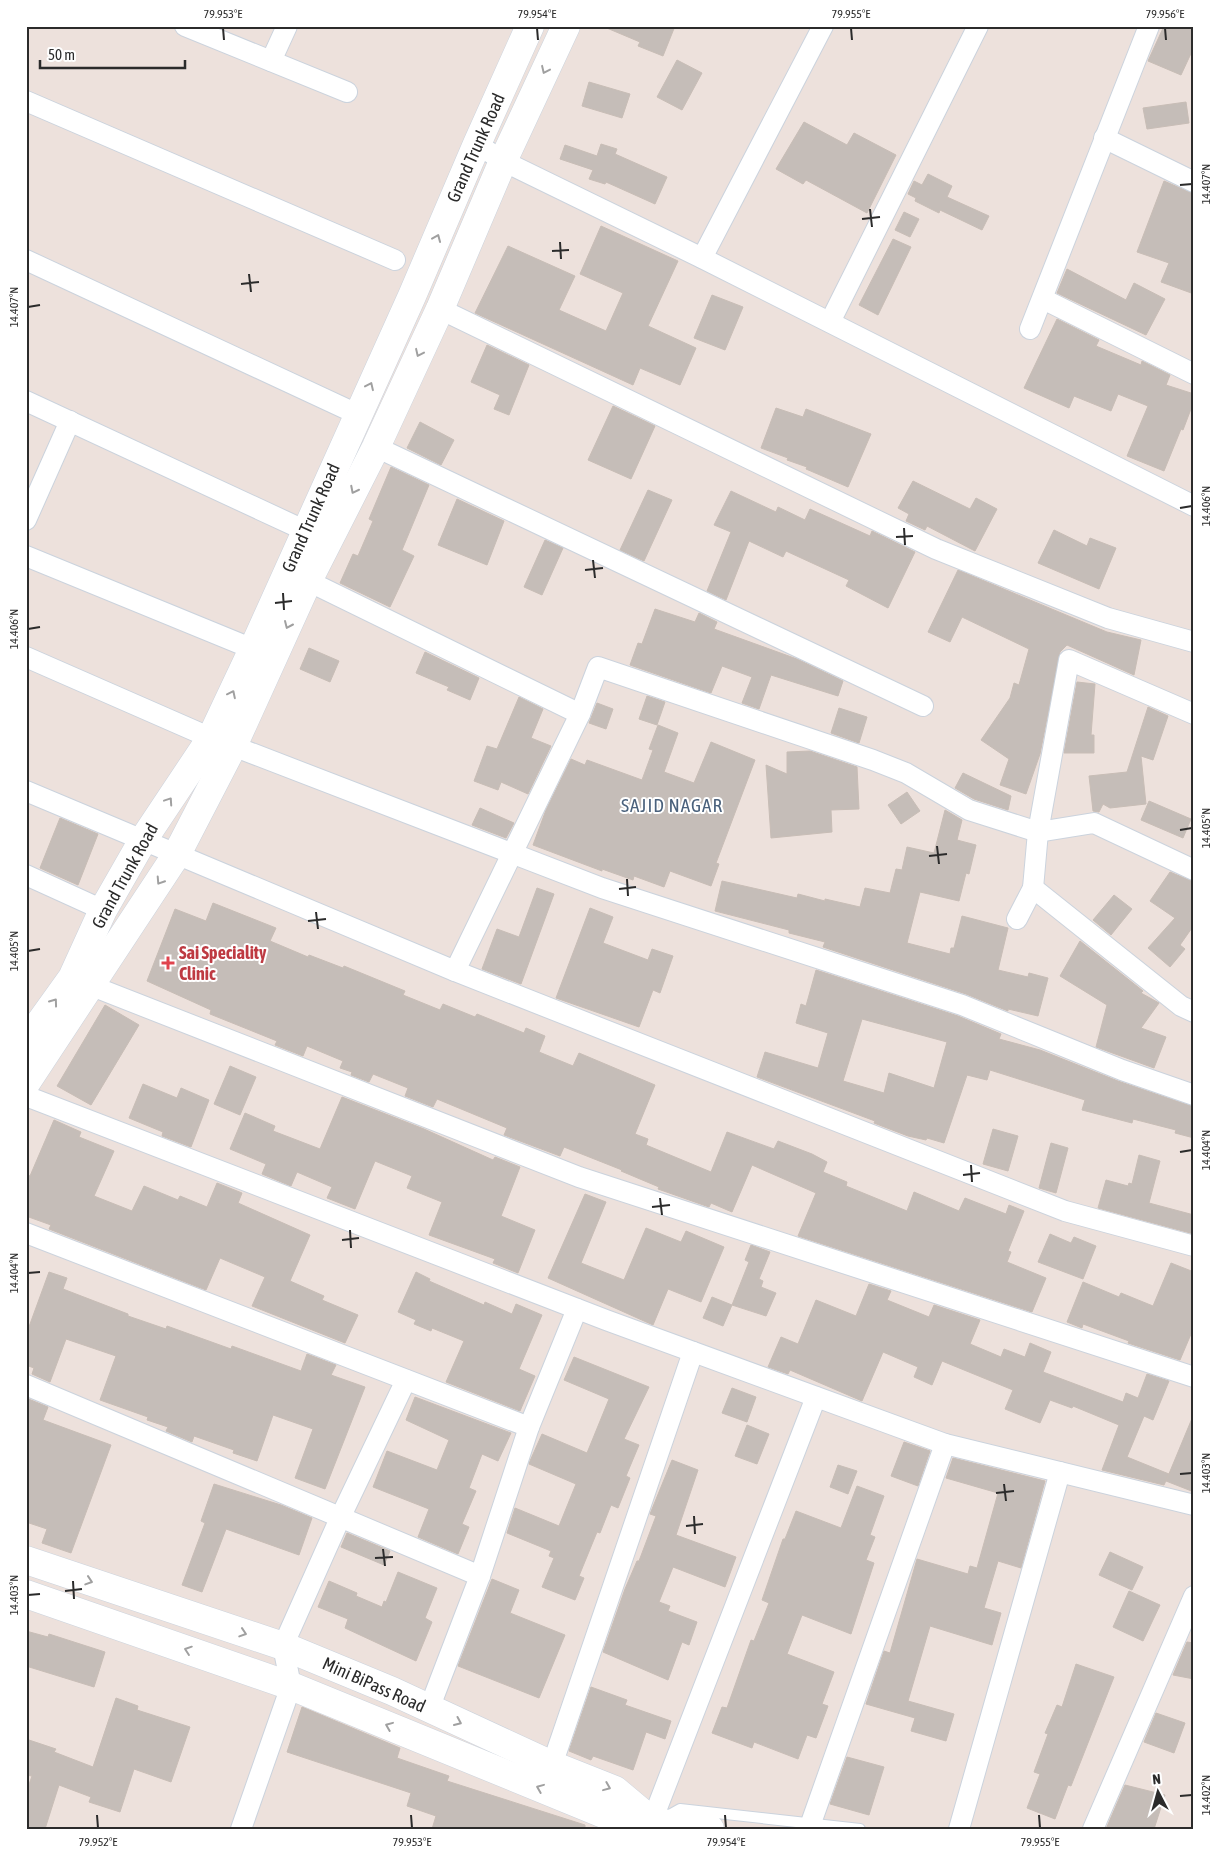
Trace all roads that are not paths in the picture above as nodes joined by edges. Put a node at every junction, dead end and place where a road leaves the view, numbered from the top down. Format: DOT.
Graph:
graph roads {
  1 [pos="185,26"];
  2 [pos="287,26"];
  3 [pos="530,26"];
  4 [pos="566,26"];
  5 [pos="823,26"];
  6 [pos="978,26"];
  7 [pos="1149,26"];
  8 [pos="271,61"];
  9 [pos="347,92"];
  10 [pos="26,101"];
  11 [pos="1104,138"];
  12 [pos="476,144"];
  13 [pos="503,161"];
  14 [pos="1194,182"];
  15 [pos="702,258"];
  16 [pos="26,260"];
  17 [pos="395,260"];
  18 [pos="1042,299"];
  19 [pos="440,309"];
  20 [pos="830,322"];
  21 [pos="1030,329"];
  22 [pos="1194,374"];
  23 [pos="26,401"];
  24 [pos="357,414"];
  25 [pos="70,421"];
  26 [pos="376,447"];
  27 [pos="1194,506"];
  28 [pos="26,520"];
  29 [pos="306,531"];
  30 [pos="26,556"];
  31 [pos="308,581"];
  32 [pos="1194,642"];
  33 [pos="253,649"];
  34 [pos="26,657"];
  35 [pos="923,706"];
  36 [pos="580,714"];
  37 [pos="1194,714"];
  38 [pos="222,742"];
  39 [pos="26,791"];
  40 [pos="1038,832"];
  41 [pos="143,840"];
  42 [pos="512,853"];
  43 [pos="177,854"];
  44 [pos="1194,870"];
  45 [pos="26,875"];
  46 [pos="1032,888"];
  47 [pos="103,910"];
  48 [pos="1017,919"];
  49 [pos="454,971"];
  50 [pos="92,986"];
  51 [pos="1194,1012"];
  52 [pos="29,1032"];
  53 [pos="26,1084"];
  54 [pos="1194,1095"];
  55 [pos="26,1096"];
  56 [pos="26,1233"];
  57 [pos="1194,1246"];
  58 [pos="577,1310"];
  59 [pos="693,1352"];
  60 [pos="1194,1378"];
  61 [pos="406,1380"];
  62 [pos="26,1385"];
  63 [pos="816,1397"];
  64 [pos="529,1427"];
  65 [pos="945,1444"];
  66 [pos="1060,1472"];
  67 [pos="1194,1505"];
  68 [pos="341,1516"];
  69 [pos="26,1560"];
  70 [pos="480,1576"];
  71 [pos="26,1594"];
  72 [pos="1194,1596"];
  73 [pos="283,1646"];
  74 [pos="291,1686"];
  75 [pos="430,1709"];
  76 [pos="552,1765"];
  77 [pos="609,1823"];
  78 [pos="811,1823"];
  79 [pos="657,1824"];
  80 [pos="241,1829"];
  81 [pos="710,1829"];
  82 [pos="860,1829"];
  83 [pos="960,1829"];
  84 [pos="1093,1829"];
  1 -- 8 [label="street"];
  2 -- 8 [label="street"];
  3 -- 12 [label="main road, Grand Trunk Road"];
  4 -- 13 [label="main road, one-way"];
  5 -- 15 [label="street"];
  6 -- 20 [label="street"];
  7 -- 11 [label="street"];
  8 -- 9 [label="street"];
  10 -- 17 [label="street"];
  11 -- 14 [label="street"];
  11 -- 18 [label="street"];
  12 -- 13 [label="street"];
  24 -- 12 [label="main road, Grand Trunk Road, one-way"];
  13 -- 15 [label="street"];
  13 -- 19 [label="main road"];
  15 -- 20 [label="street"];
  16 -- 24 [label="street"];
  18 -- 21 [label="street"];
  18 -- 22 [label="street"];
  19 -- 26 [label="main road, one-way"];
  19 -- 32 [label="street"];
  20 -- 27 [label="street"];
  23 -- 25 [label="street"];
  24 -- 29 [label="main road, Grand Trunk Road"];
  25 -- 28 [label="street"];
  25 -- 29 [label="street"];
  26 -- 31 [label="main road, one-way"];
  26 -- 35 [label="street"];
  29 -- 33 [label="main road, Grand Trunk Road"];
  30 -- 33 [label="street"];
  31 -- 36 [label="street"];
  31 -- 38 [label="main road, one-way"];
  38 -- 33 [label="main road, Grand Trunk Road, one-way"];
  34 -- 38 [label="street"];
  36 -- 40 [label="street"];
  36 -- 42 [label="street"];
  37 -- 40 [label="street"];
  41 -- 38 [label="main road, Grand Trunk Road, one-way"];
  38 -- 42 [label="street"];
  38 -- 43 [label="main road"];
  39 -- 41 [label="street"];
  40 -- 44 [label="street"];
  40 -- 46 [label="street"];
  41 -- 43 [label="street"];
  41 -- 47 [label="main road, Grand Trunk Road"];
  42 -- 49 [label="street"];
  42 -- 54 [label="street"];
  43 -- 49 [label="street"];
  43 -- 50 [label="main road, one-way"];
  45 -- 47 [label="street"];
  46 -- 48 [label="street"];
  46 -- 51 [label="street"];
  52 -- 47 [label="main road, Grand Trunk Road, one-way"];
  49 -- 57 [label="street"];
  50 -- 53 [label="main road"];
  50 -- 60 [label="street"];
  55 -- 58 [label="street"];
  56 -- 61 [label="street"];
  58 -- 59 [label="street"];
  58 -- 64 [label="street"];
  59 -- 63 [label="street"];
  59 -- 76 [label="street"];
  61 -- 64 [label="street"];
  61 -- 68 [label="street"];
  62 -- 68 [label="street"];
  63 -- 65 [label="street"];
  63 -- 79 [label="street"];
  64 -- 70 [label="street"];
  65 -- 66 [label="street"];
  65 -- 78 [label="street"];
  66 -- 67 [label="street"];
  66 -- 83 [label="street"];
  68 -- 70 [label="street"];
  68 -- 73 [label="street"];
  69 -- 73 [label="main road, Mini BiPass Road, one-way"];
  70 -- 75 [label="street"];
  74 -- 71 [label="main road, one-way"];
  72 -- 84 [label="street"];
  73 -- 74 [label="street"];
  73 -- 75 [label="main road, Mini BiPass Road"];
  77 -- 74 [label="main road, one-way"];
  74 -- 80 [label="street"];
  75 -- 76 [label="main road, Mini BiPass Road, one-way"];
  76 -- 79 [label="main road, Mini BiPass Road, one-way"];
  77 -- 79 [label="main road"];
  78 -- 79 [label="lane"];
  78 -- 82 [label="lane"];
  79 -- 81 [label="main road"];
}
